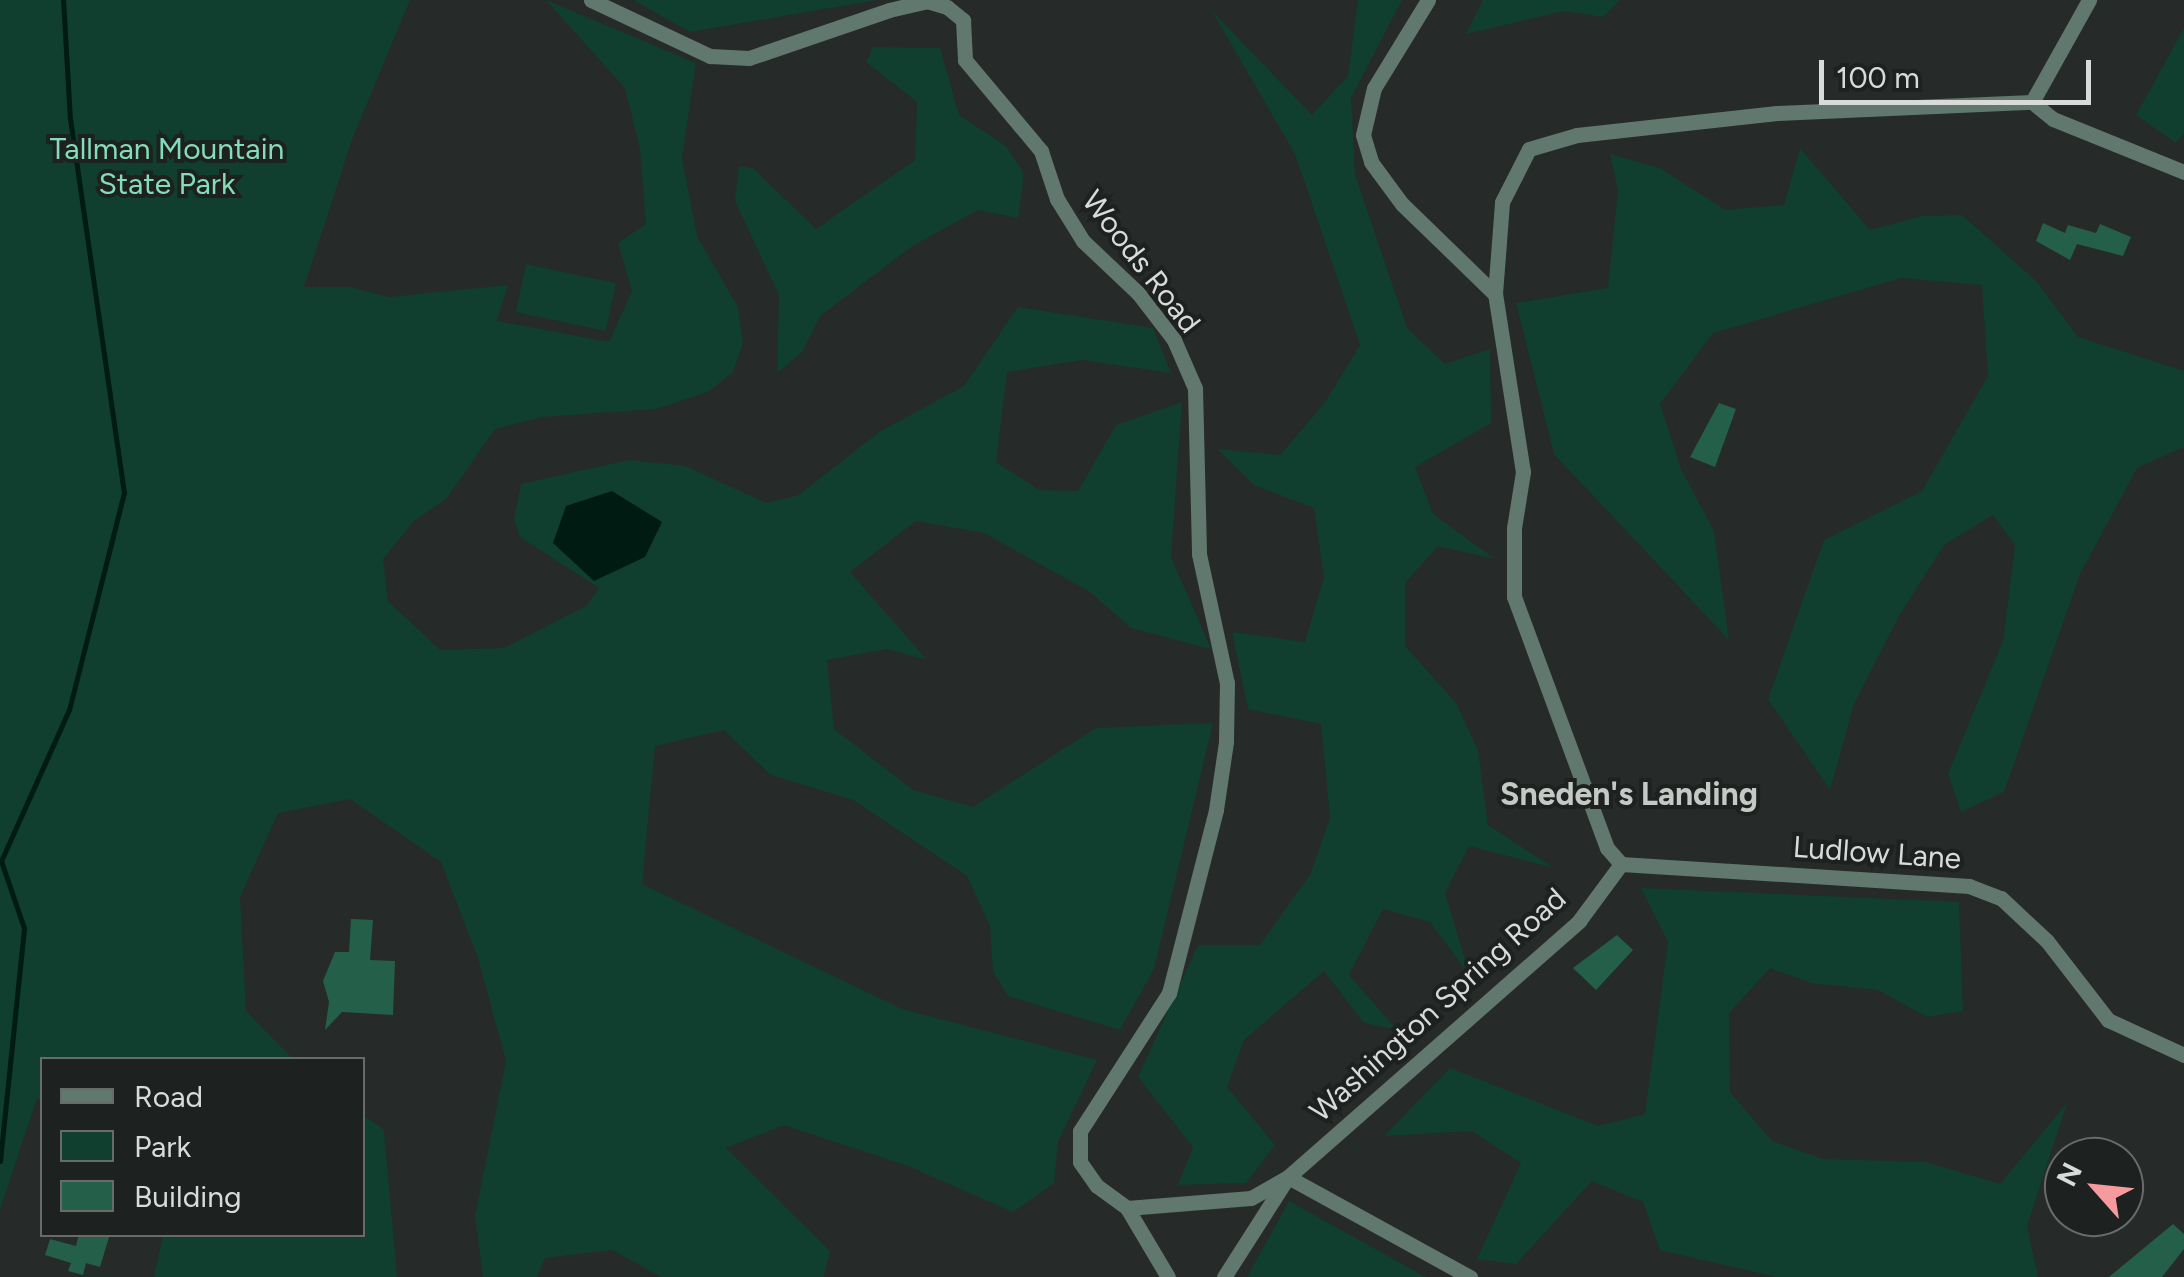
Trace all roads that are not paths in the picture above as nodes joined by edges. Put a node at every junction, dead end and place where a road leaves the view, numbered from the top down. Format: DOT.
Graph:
graph roads {
  1 [pos="591,0"];
  2 [pos="1428,0"];
  3 [pos="2089,0"];
  4 [pos="2032,102"];
  5 [pos="2184,172"];
  6 [pos="1495,294"];
  7 [pos="1621,864"];
  8 [pos="2184,1055"];
  9 [pos="1288,1177"];
  10 [pos="1127,1208"];
  11 [pos="1168,1277"];
  12 [pos="1224,1277"];
  13 [pos="1470,1277"];
  1 -- 10 [label="street, Woods Road"];
  2 -- 6 [label="street"];
  3 -- 4 [label="street"];
  4 -- 5 [label="street"];
  4 -- 6 [label="street"];
  6 -- 7 [label="street"];
  7 -- 8 [label="street, Ludlow Lane"];
  7 -- 9 [label="street, Washington Spring Road"];
  9 -- 10 [label="street"];
  9 -- 12 [label="street, Washington Spring Road"];
  9 -- 13 [label="street"];
  10 -- 11 [label="street, Woods Road"];
}
